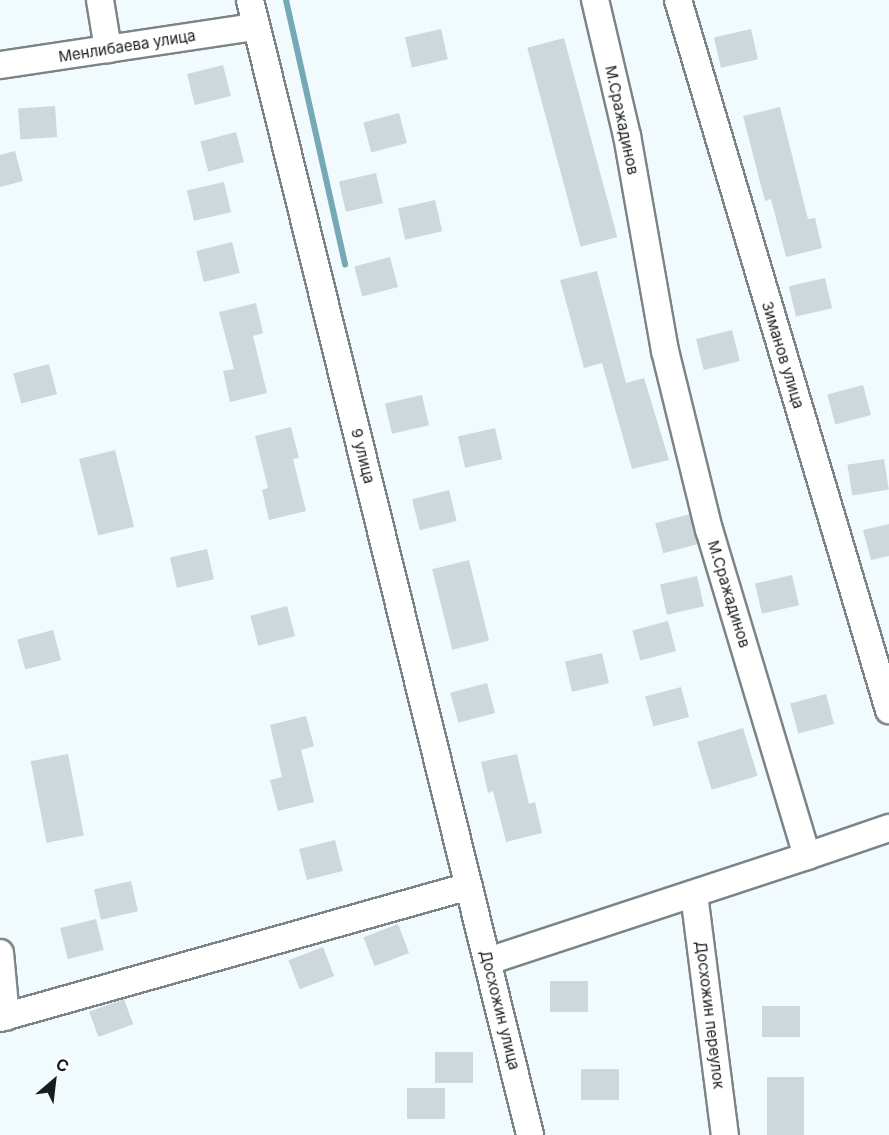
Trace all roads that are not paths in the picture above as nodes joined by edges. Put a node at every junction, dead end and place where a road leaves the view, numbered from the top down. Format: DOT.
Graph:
graph roads {
  1 [pos="100,0"];
  2 [pos="250,0"];
  3 [pos="595,0"];
  4 [pos="678,0"];
  5 [pos="255,27"];
  6 [pos="108,49"];
  7 [pos="0,65"];
  8 [pos="889,710"];
  9 [pos="889,828"];
  10 [pos="807,856"];
  11 [pos="469,886"];
  12 [pos="694,894"];
  13 [pos="0,953"];
  14 [pos="488,961"];
  15 [pos="3,1018"];
  16 [pos="530,1135"];
  17 [pos="725,1135"];
  1 -- 6 [label="street"];
  2 -- 5 [label="street, 9 улица"];
  3 -- 10 [label="street, М.Сражадинов"];
  4 -- 8 [label="street, Зиманов улица"];
  5 -- 6 [label="street, Менлибаева улица"];
  5 -- 11 [label="street, 9 улица"];
  6 -- 7 [label="street, Менлибаева улица"];
  9 -- 10 [label="street"];
  10 -- 12 [label="street"];
  11 -- 14 [label="street, Досхожин улица"];
  11 -- 15 [label="street"];
  12 -- 14 [label="street"];
  12 -- 17 [label="street, Досхожин переулок"];
  13 -- 15 [label="street"];
  14 -- 16 [label="street, Досхожин улица"];
}
